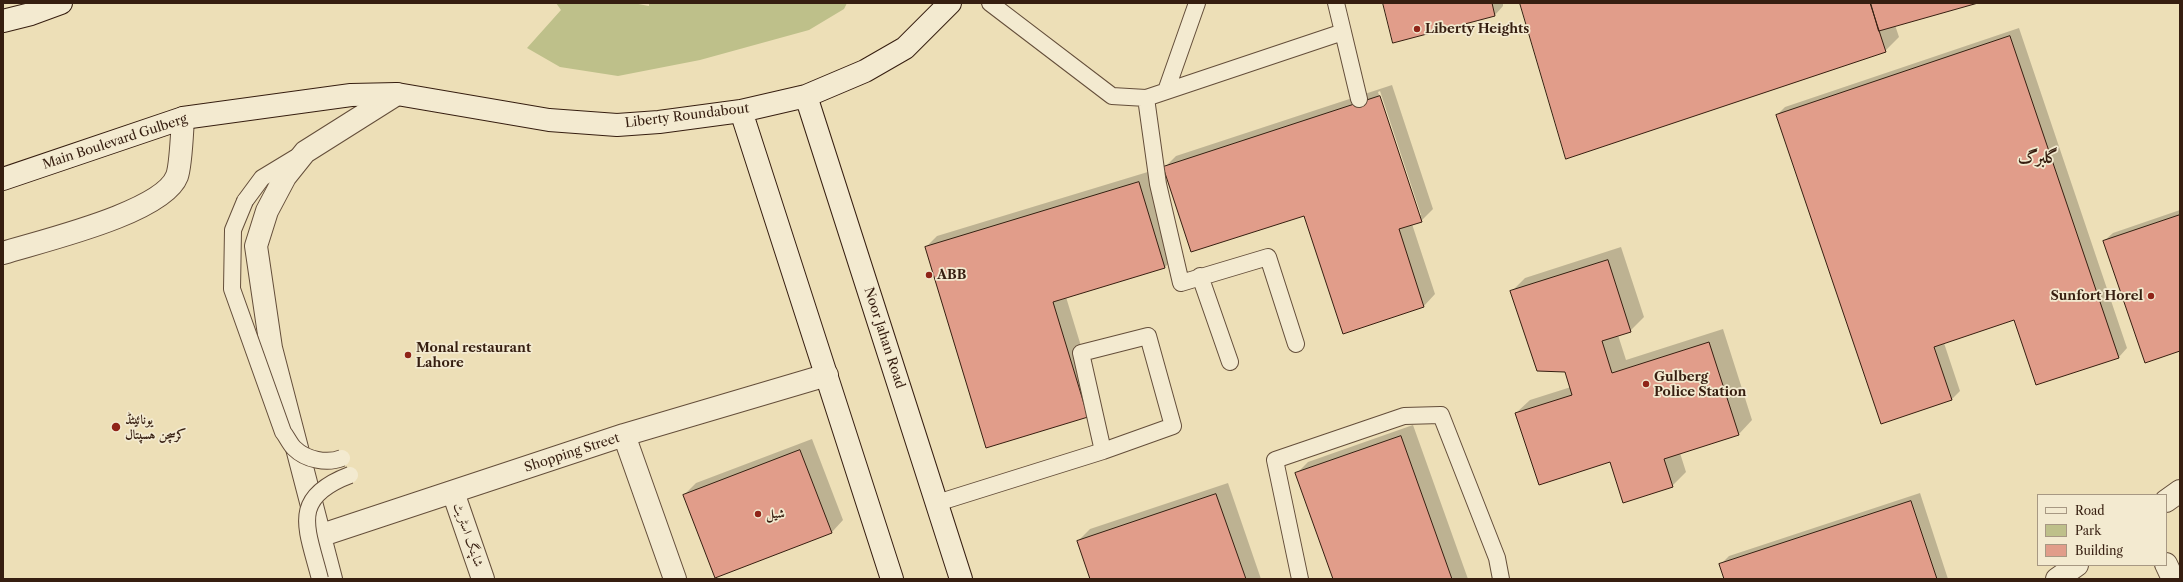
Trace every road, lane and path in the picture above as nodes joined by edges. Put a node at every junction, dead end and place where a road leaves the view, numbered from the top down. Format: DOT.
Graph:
graph roads {
  1 [pos="62,3"];
  2 [pos="950,3"];
  3 [pos="990,3"];
  4 [pos="1198,3"];
  5 [pos="1336,3"];
  6 [pos="3,21"];
  7 [pos="1343,32"];
  8 [pos="1166,91"];
  9 [pos="370,94"];
  10 [pos="397,94"];
  11 [pos="806,96"];
  12 [pos="1146,98"];
  13 [pos="1359,99"];
  14 [pos="741,111"];
  15 [pos="183,118"];
  16 [pos="305,152"];
  17 [pos="3,179"];
  18 [pos="3,253"];
  19 [pos="1200,276"];
  20 [pos="1296,344"];
  21 [pos="1230,362"];
  22 [pos="827,375"];
  23 [pos="624,436"];
  24 [pos="1103,451"];
  25 [pos="342,458"];
  26 [pos="350,475"];
  27 [pos="453,492"];
  28 [pos="2180,492"];
  29 [pos="2167,500"];
  30 [pos="936,503"];
  31 [pos="319,536"];
  32 [pos="2076,566"];
  33 [pos="2167,566"];
  34 [pos="320,579"];
  35 [pos="331,579"];
  36 [pos="483,579"];
  37 [pos="675,579"];
  38 [pos="892,579"];
  39 [pos="961,579"];
  40 [pos="1300,579"];
  41 [pos="1501,579"];
  42 [pos="2057,579"];
  43 [pos="2173,579"];
  1 -- 6 [label="street"];
  2 -- 11 [label="street, Liberty Roundabout"];
  3 -- 12 [label="lane"];
  4 -- 8 [label="lane"];
  5 -- 7 [label="lane"];
  7 -- 8 [label="lane"];
  7 -- 13 [label="lane"];
  8 -- 12 [label="lane"];
  9 -- 10 [label="street, Liberty Roundabout"];
  9 -- 15 [label="street, Main Boulevard Gulberg"];
  10 -- 14 [label="street, Liberty Roundabout"];
  10 -- 16 [label="street"];
  11 -- 14 [label="street, Liberty Roundabout"];
  11 -- 30 [label="street, Noor Jahan Road"];
  12 -- 19 [label="lane"];
  14 -- 22 [label="street"];
  15 -- 17 [label="street, Main Boulevard Gulberg"];
  15 -- 18 [label="street"];
  16 -- 25 [label="lane, bridge"];
  16 -- 31 [label="street"];
  19 -- 20 [label="lane"];
  19 -- 21 [label="lane"];
  22 -- 23 [label="street, Shopping Street"];
  22 -- 38 [label="street"];
  23 -- 27 [label="street, Shopping Street"];
  23 -- 37 [label="street"];
  24 -- 24 [label="lane"];
  24 -- 30 [label="lane"];
  26 -- 34 [label="lane, bridge"];
  27 -- 31 [label="street, Shopping Street"];
  27 -- 36 [label="street, شاپنگ اسٹریٹ"];
  28 -- 29 [label="street"];
  30 -- 39 [label="street, Noor Jahan Road"];
  31 -- 35 [label="street"];
  32 -- 42 [label="street"];
  33 -- 43 [label="street"];
  40 -- 41 [label="lane"];
}
